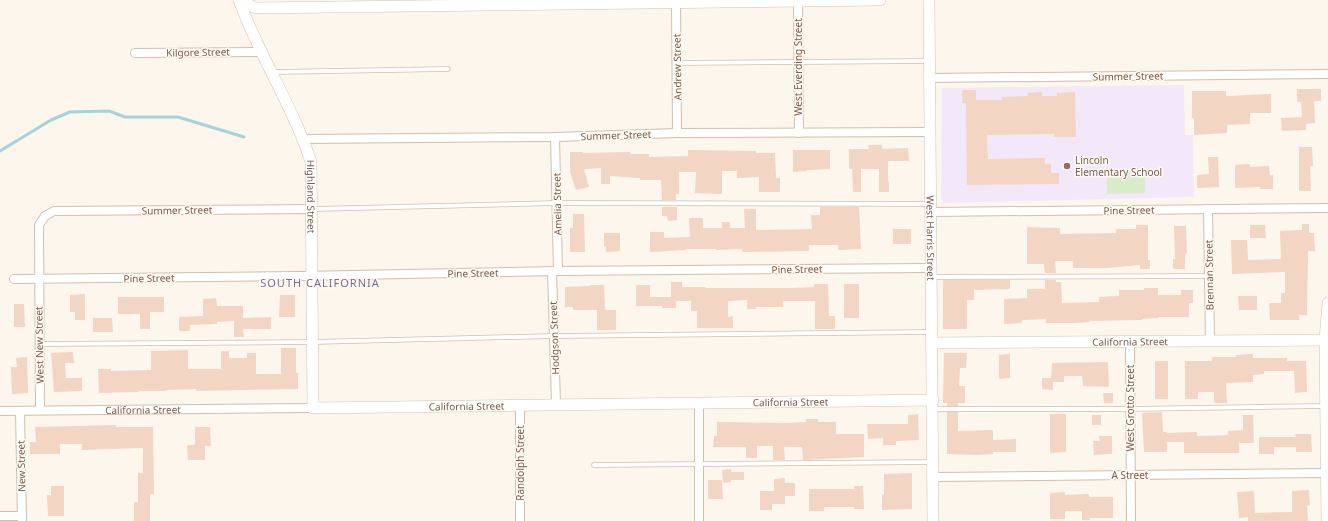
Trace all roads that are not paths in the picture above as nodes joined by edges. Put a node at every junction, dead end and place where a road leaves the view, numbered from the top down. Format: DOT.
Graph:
graph roads {
  1 [pos="239,0"];
  2 [pos="880,0"];
  3 [pos="928,0"];
  4 [pos="676,1"];
  5 [pos="798,1"];
  6 [pos="261,52"];
  7 [pos="136,53"];
  8 [pos="929,61"];
  9 [pos="798,62"];
  10 [pos="677,63"];
  11 [pos="448,69"];
  12 [pos="270,72"];
  13 [pos="1328,74"];
  14 [pos="929,78"];
  15 [pos="930,132"];
  16 [pos="677,133"];
  17 [pos="799,133"];
  18 [pos="555,137"];
  19 [pos="303,139"];
  20 [pos="557,203"];
  21 [pos="930,208"];
  22 [pos="1328,208"];
  23 [pos="310,209"];
  24 [pos="1208,209"];
  25 [pos="555,271"];
  26 [pos="931,273"];
  27 [pos="312,276"];
  28 [pos="1210,276"];
  29 [pos="14,279"];
  30 [pos="38,279"];
  31 [pos="1328,303"];
  32 [pos="554,336"];
  33 [pos="932,337"];
  34 [pos="1326,340"];
  35 [pos="1130,341"];
  36 [pos="313,342"];
  37 [pos="1210,342"];
  38 [pos="39,344"];
  39 [pos="699,403"];
  40 [pos="556,404"];
  41 [pos="520,405"];
  42 [pos="933,405"];
  43 [pos="1327,406"];
  44 [pos="313,408"];
  45 [pos="1130,409"];
  46 [pos="40,410"];
  47 [pos="0,411"];
  48 [pos="20,411"];
  49 [pos="933,462"];
  50 [pos="699,464"];
  51 [pos="594,466"];
  52 [pos="1328,473"];
  53 [pos="1131,475"];
  54 [pos="933,477"];
  55 [pos="0,516"];
  56 [pos="22,518"];
  57 [pos="520,521"];
  58 [pos="699,521"];
  59 [pos="934,521"];
  60 [pos="1131,521"];
  61 [pos="1327,521"];
  1 -- 4 [label="street"];
  1 -- 6 [label="street, Highland Street"];
  2 -- 5 [label="street"];
  3 -- 8 [label="street, West Harris Street"];
  4 -- 5 [label="street"];
  4 -- 10 [label="street, Andrew Street"];
  5 -- 9 [label="street, West Everding Street"];
  6 -- 7 [label="street, Kilgore Street"];
  6 -- 12 [label="street, Highland Street"];
  8 -- 9 [label="lane"];
  8 -- 14 [label="street, West Harris Street"];
  9 -- 10 [label="lane"];
  9 -- 17 [label="street, West Everding Street"];
  10 -- 16 [label="street, Andrew Street"];
  11 -- 12 [label="lane"];
  12 -- 19 [label="street, Highland Street"];
  13 -- 14 [label="street, Summer Street"];
  14 -- 15 [label="street, West Harris Street"];
  15 -- 17 [label="street, Summer Street"];
  15 -- 21 [label="street, West Harris Street"];
  16 -- 17 [label="street, Summer Street"];
  16 -- 18 [label="street, Summer Street"];
  18 -- 19 [label="street, Summer Street"];
  18 -- 20 [label="street, Amelia Street"];
  19 -- 23 [label="street, Highland Street"];
  20 -- 21 [label="lane"];
  20 -- 23 [label="lane"];
  20 -- 25 [label="street, Amelia Street"];
  21 -- 24 [label="street, Pine Street"];
  21 -- 26 [label="street, West Harris Street"];
  22 -- 24 [label="street, Pine Street"];
  23 -- 27 [label="street, Highland Street"];
  23 -- 30 [label="street, Summer Street"];
  24 -- 28 [label="street, Brennan Street"];
  25 -- 26 [label="street, Pine Street"];
  25 -- 27 [label="street, Pine Street"];
  25 -- 32 [label="street, Hodgson Street"];
  26 -- 28 [label="lane"];
  26 -- 33 [label="street, West Harris Street"];
  27 -- 30 [label="street, Pine Street"];
  27 -- 36 [label="street, Highland Street"];
  28 -- 37 [label="street, Brennan Street"];
  29 -- 30 [label="street, Pine Street"];
  30 -- 38 [label="street, West New Street"];
  31 -- 34 [label="street"];
  32 -- 33 [label="lane"];
  32 -- 36 [label="lane"];
  32 -- 40 [label="street, Hodgson Street"];
  33 -- 35 [label="street, California Street"];
  33 -- 42 [label="street, West Harris Street"];
  34 -- 37 [label="street, California Street"];
  34 -- 43 [label="street"];
  35 -- 37 [label="street, California Street"];
  35 -- 45 [label="street, West Grotto Street"];
  36 -- 38 [label="lane"];
  36 -- 44 [label="street, Highland Street"];
  38 -- 46 [label="street, West New Street"];
  39 -- 40 [label="street, California Street"];
  39 -- 42 [label="street, California Street"];
  39 -- 50 [label="street"];
  40 -- 41 [label="street, California Street"];
  41 -- 44 [label="street, California Street"];
  41 -- 57 [label="street, Randolph Street"];
  42 -- 45 [label="lane"];
  42 -- 49 [label="street, West Harris Street"];
  43 -- 45 [label="lane"];
  43 -- 52 [label="street"];
  44 -- 46 [label="street, California Street"];
  45 -- 53 [label="street, West Grotto Street"];
  46 -- 48 [label="street, California Street"];
  47 -- 48 [label="street, California Street"];
  48 -- 56 [label="street, New Street"];
  49 -- 50 [label="lane"];
  49 -- 54 [label="street, West Harris Street"];
  50 -- 51 [label="lane"];
  50 -- 58 [label="street"];
  52 -- 53 [label="street, A Street"];
  52 -- 61 [label="street"];
  53 -- 54 [label="street, A Street"];
  53 -- 60 [label="street, West Grotto Street"];
  54 -- 59 [label="street, West Harris Street"];
  55 -- 56 [label="street"];
}
